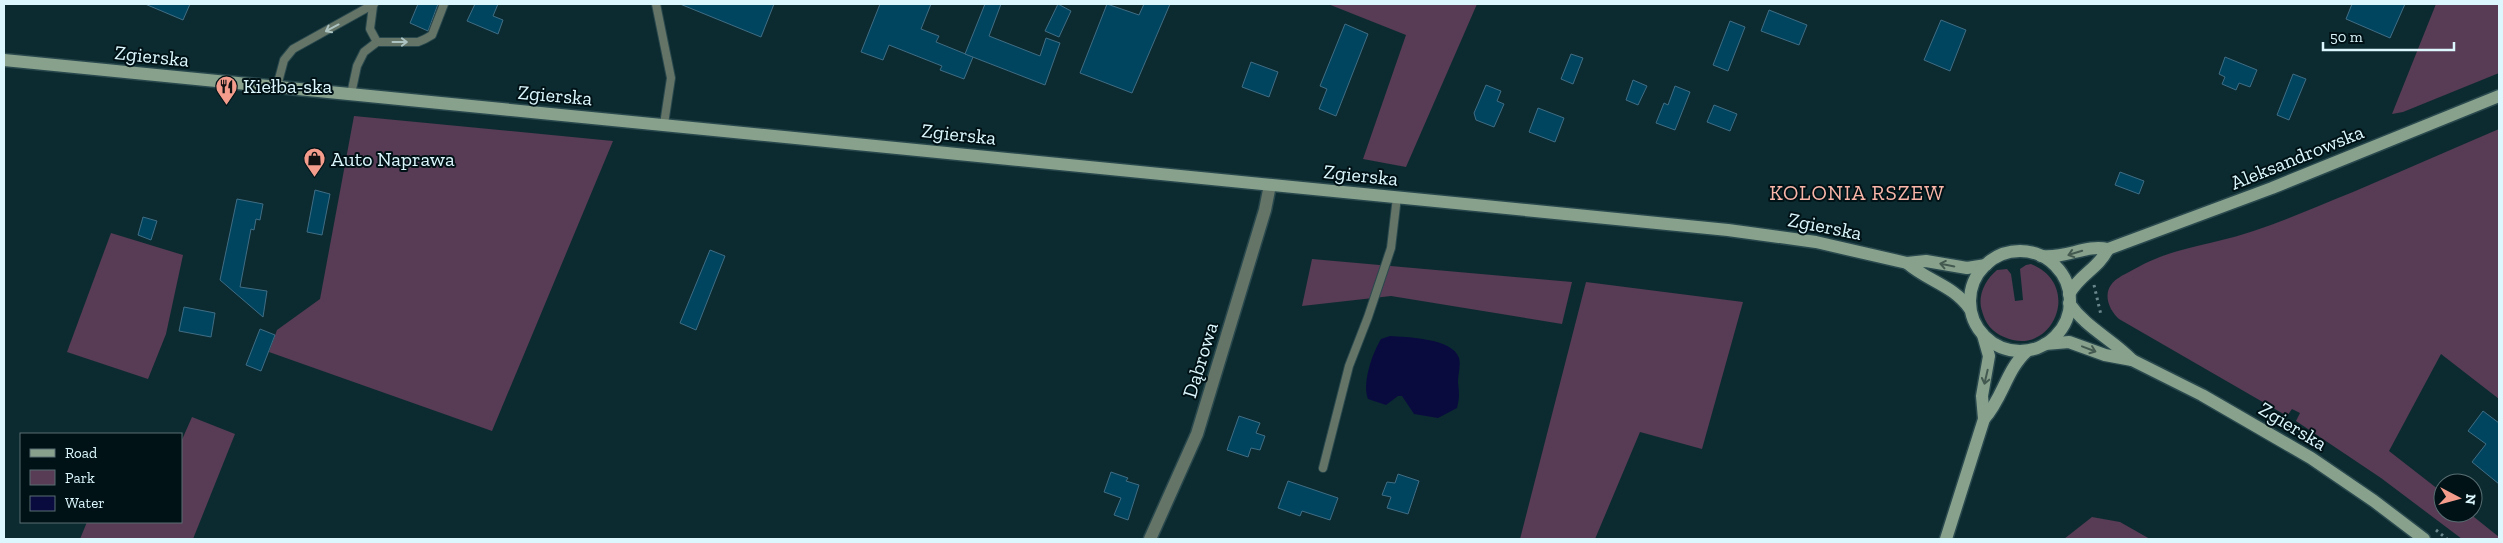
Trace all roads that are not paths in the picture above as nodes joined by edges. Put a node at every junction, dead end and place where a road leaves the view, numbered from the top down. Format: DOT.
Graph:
graph roads {
  1 [pos="444,4"];
  2 [pos="656,4"];
  3 [pos="374,5"];
  4 [pos="377,42"];
  5 [pos="4,60"];
  6 [pos="277,86"];
  7 [pos="351,94"];
  8 [pos="2499,96"];
  9 [pos="664,124"];
  10 [pos="1270,185"];
  11 [pos="1397,197"];
  12 [pos="2108,249"];
  13 [pos="2041,256"];
  14 [pos="1907,263"];
  15 [pos="1986,265"];
  16 [pos="2069,299"];
  17 [pos="1970,309"];
  18 [pos="1983,335"];
  19 [pos="2046,344"];
  20 [pos="2027,351"];
  21 [pos="2132,360"];
  22 [pos="1984,419"];
  23 [pos="1323,468"];
  24 [pos="1150,539"];
  25 [pos="1946,539"];
  26 [pos="2424,539"];
  4 -- 1 [label="lane, one-way"];
  2 -- 9 [label="lane"];
  3 -- 4 [label="lane"];
  3 -- 6 [label="lane, one-way"];
  4 -- 7 [label="lane"];
  5 -- 6 [label="main road, Zgierska"];
  6 -- 7 [label="main road, Zgierska"];
  7 -- 9 [label="main road, Zgierska"];
  8 -- 12 [label="main road, Aleksandrowska"];
  9 -- 10 [label="main road, Zgierska"];
  10 -- 11 [label="main road, Zgierska"];
  10 -- 24 [label="street, Dąbrowa"];
  11 -- 14 [label="main road, Zgierska"];
  11 -- 23 [label="lane"];
  12 -- 13 [label="main road, Aleksandrowska, one-way"];
  12 -- 16 [label="main road"];
  13 -- 15 [label="main road"];
  13 -- 16 [label="main road"];
  15 -- 14 [label="main road, Zgierska, one-way"];
  14 -- 17 [label="main road, Zgierska"];
  15 -- 17 [label="main road"];
  16 -- 19 [label="main road"];
  16 -- 21 [label="main road, Zgierska"];
  17 -- 18 [label="main road"];
  18 -- 20 [label="main road"];
  18 -- 22 [label="main road, one-way"];
  19 -- 20 [label="main road"];
  19 -- 21 [label="main road, Zgierska, one-way"];
  20 -- 22 [label="main road"];
  21 -- 26 [label="main road, Zgierska"];
  22 -- 25 [label="main road"];
}
